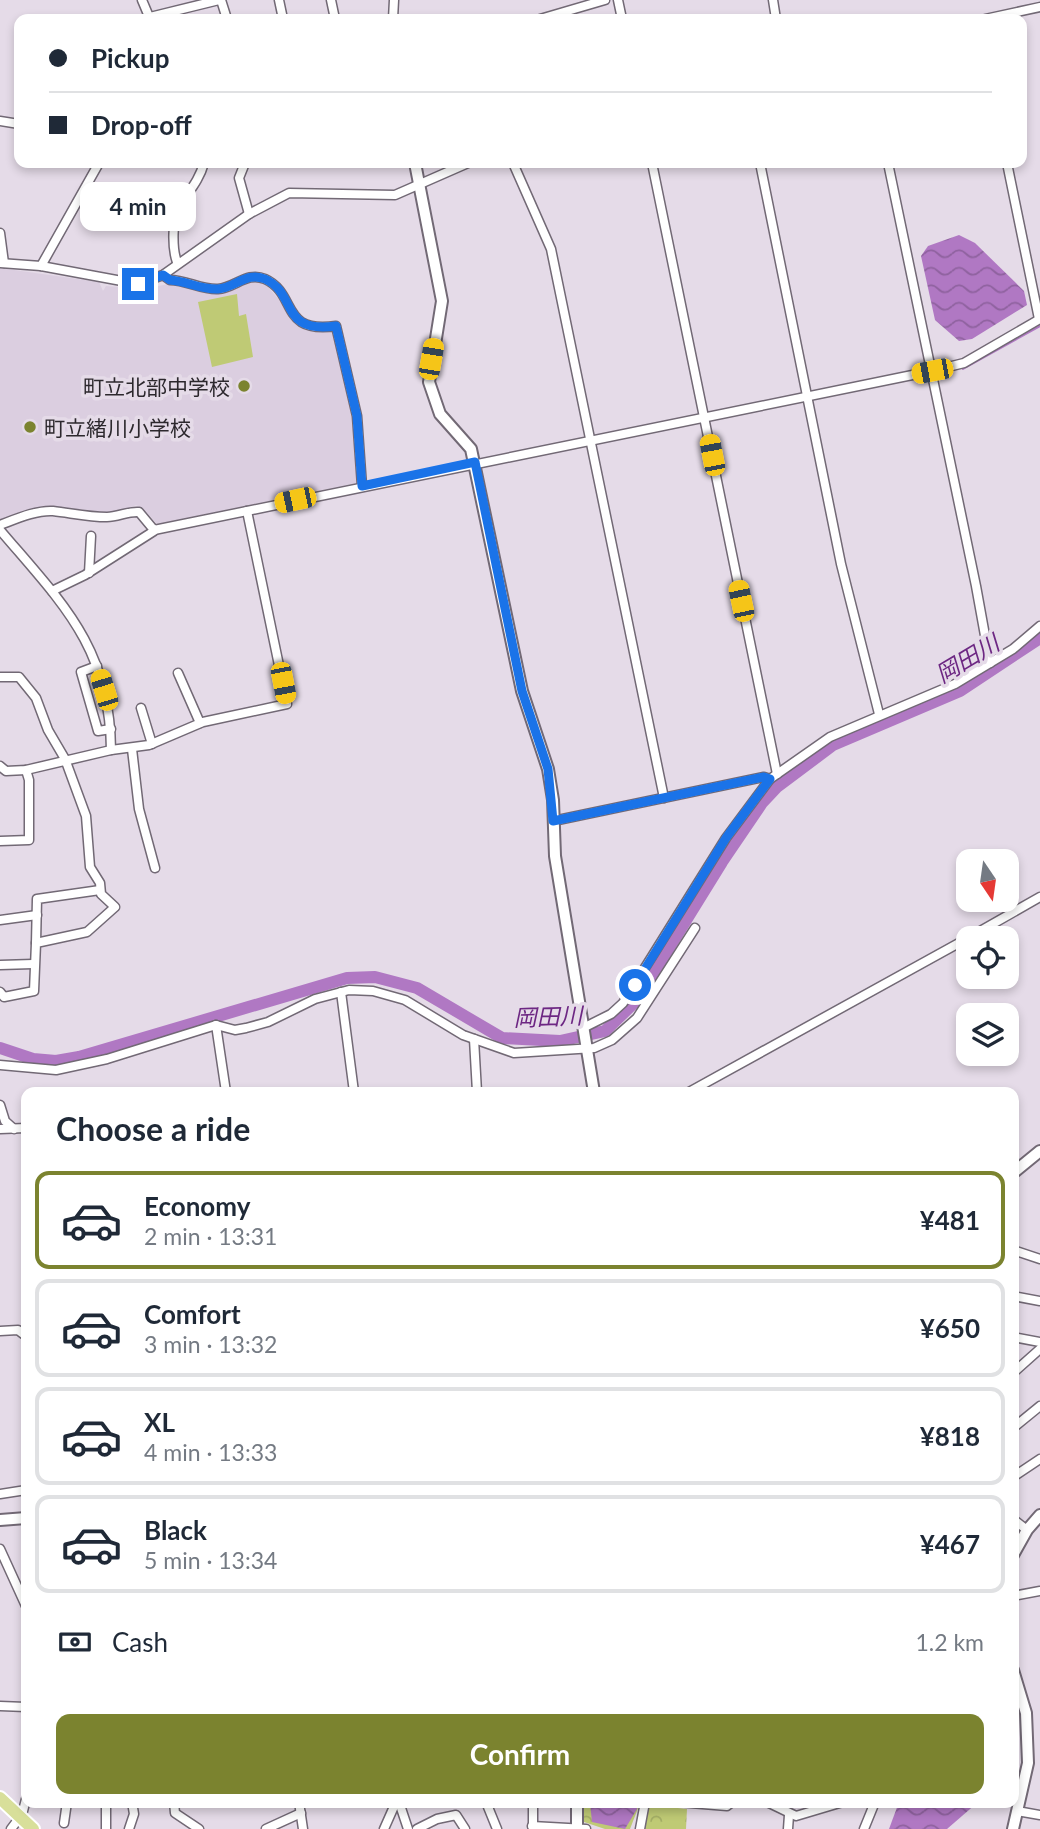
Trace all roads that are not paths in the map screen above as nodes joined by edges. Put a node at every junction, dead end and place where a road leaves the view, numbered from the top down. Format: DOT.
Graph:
graph roads {
  1 [pos="220,0"];
  2 [pos="605,0"];
  3 [pos="1040,7"];
  4 [pos="166,14"];
  5 [pos="557,14"];
  6 [pos="1008,14"];
  7 [pos="96,168"];
  8 [pos="203,168"];
  9 [pos="243,168"];
  10 [pos="416,168"];
  11 [pos="457,168"];
  12 [pos="515,168"];
  13 [pos="653,168"];
  14 [pos="762,168"];
  15 [pos="889,168"];
  16 [pos="1008,168"];
  17 [pos="420,184"];
  18 [pos="250,214"];
  19 [pos="0,233"];
  20 [pos="177,262"];
  21 [pos="2,263"];
  22 [pos="41,265"];
  23 [pos="163,275"];
  24 [pos="1039,319"];
  25 [pos="932,371"];
  26 [pos="808,396"];
  27 [pos="704,416"];
  28 [pos="591,439"];
  29 [pos="475,462"];
  30 [pos="362,486"];
  31 [pos="247,511"];
  32 [pos="0,525"];
  33 [pos="0,530"];
  34 [pos="153,531"];
  35 [pos="91,536"];
  36 [pos="89,573"];
  37 [pos="52,591"];
  38 [pos="1040,626"];
  39 [pos="989,663"];
  40 [pos="97,666"];
  41 [pos="178,673"];
  42 [pos="0,677"];
  43 [pos="141,708"];
  44 [pos="879,713"];
  45 [pos="200,723"];
  46 [pos="111,729"];
  47 [pos="152,744"];
  48 [pos="132,749"];
  49 [pos="111,750"];
  50 [pos="65,760"];
  51 [pos="0,766"];
  52 [pos="26,770"];
  53 [pos="773,776"];
  54 [pos="664,798"];
  55 [pos="553,821"];
  56 [pos="0,841"];
  57 [pos="155,868"];
  58 [pos="100,890"];
  59 [pos="1040,897"];
  60 [pos="37,915"];
  61 [pos="0,920"];
  62 [pos="989,926"];
  63 [pos="695,928"];
  64 [pos="36,943"];
  65 [pos="956,945"];
  66 [pos="0,964"];
  67 [pos="33,964"];
  68 [pos="0,992"];
  69 [pos="341,992"];
  70 [pos="216,1025"];
  71 [pos="585,1027"];
  72 [pos="474,1039"];
  73 [pos="588,1048"];
  74 [pos="0,1065"];
  75 [pos="225,1087"];
  76 [pos="353,1087"];
  77 [pos="477,1087"];
  78 [pos="593,1087"];
  79 [pos="698,1087"];
  80 [pos="0,1105"];
  81 [pos="21,1128"];
  82 [pos="0,1129"];
  83 [pos="14,1129"];
  84 [pos="1040,1151"];
  85 [pos="1019,1168"];
  86 [pos="1019,1252"];
  87 [pos="1040,1259"];
  88 [pos="1019,1297"];
  89 [pos="1040,1301"];
  90 [pos="0,1331"];
  91 [pos="21,1332"];
  92 [pos="1019,1338"];
  93 [pos="1040,1342"];
  94 [pos="1040,1349"];
  95 [pos="1019,1368"];
  96 [pos="1040,1406"];
  97 [pos="1019,1423"];
  98 [pos="1040,1459"];
  99 [pos="1019,1473"];
  100 [pos="21,1491"];
  101 [pos="0,1494"];
  102 [pos="1040,1515"];
  103 [pos="21,1518"];
  104 [pos="0,1520"];
  105 [pos="1019,1524"];
  106 [pos="1027,1530"];
  107 [pos="1019,1544"];
  108 [pos="0,1549"];
  109 [pos="1040,1591"];
  110 [pos="21,1595"];
  111 [pos="1019,1595"];
  112 [pos="1019,1704"];
  113 [pos="0,1706"];
  114 [pos="21,1707"];
  115 [pos="1040,1760"];
  116 [pos="1028,1763"];
  117 [pos="0,1798"];
  118 [pos="1019,1802"];
  119 [pos="24,1808"];
  120 [pos="66,1808"];
  121 [pos="106,1808"];
  122 [pos="133,1808"];
  123 [pos="174,1808"];
  124 [pos="300,1808"];
  125 [pos="394,1808"];
  126 [pos="399,1808"];
  127 [pos="488,1808"];
  128 [pos="533,1808"];
  129 [pos="578,1808"];
  130 [pos="644,1808"];
  131 [pos="778,1808"];
  132 [pos="818,1808"];
  133 [pos="873,1808"];
  134 [pos="1018,1808"];
  135 [pos="1017,1811"];
  136 [pos="301,1813"];
  137 [pos="789,1815"];
  138 [pos="1040,1815"];
  139 [pos="21,1818"];
  140 [pos="64,1823"];
  141 [pos="532,1828"];
  142 [pos="580,1828"];
  143 [pos="11,1829"];
  144 [pos="33,1829"];
  145 [pos="106,1829"];
  146 [pos="129,1829"];
  147 [pos="199,1829"];
  148 [pos="266,1829"];
  149 [pos="303,1829"];
  150 [pos="384,1829"];
  151 [pos="408,1829"];
  152 [pos="417,1829"];
  153 [pos="465,1829"];
  154 [pos="497,1829"];
  155 [pos="640,1829"];
  156 [pos="788,1829"];
  157 [pos="864,1829"];
  158 [pos="1013,1829"];
  1 -- 4 [label="street"];
  2 -- 5 [label="street"];
  3 -- 6 [label="street"];
  7 -- 22 [label="street"];
  8 -- 20 [label="street"];
  9 -- 18 [label="street"];
  10 -- 17 [label="street"];
  11 -- 17 [label="street"];
  12 -- 28 [label="street"];
  13 -- 27 [label="street"];
  14 -- 26 [label="street"];
  15 -- 25 [label="street"];
  16 -- 24 [label="street"];
  17 -- 18 [label="street"];
  17 -- 29 [label="street"];
  18 -- 20 [label="street"];
  19 -- 21 [label="street"];
  20 -- 23 [label="street"];
  21 -- 22 [label="street"];
  22 -- 23 [label="street"];
  23 -- 30 [label="street"];
  24 -- 25 [label="street"];
  25 -- 26 [label="street"];
  25 -- 39 [label="street"];
  26 -- 27 [label="street"];
  26 -- 44 [label="street"];
  27 -- 28 [label="street"];
  27 -- 53 [label="street"];
  28 -- 29 [label="street"];
  28 -- 54 [label="street"];
  29 -- 30 [label="street"];
  29 -- 55 [label="street"];
  30 -- 31 [label="street"];
  31 -- 32 [label="street"];
  31 -- 45 [label="street"];
  33 -- 37 [label="street"];
  34 -- 36 [label="street"];
  35 -- 36 [label="street"];
  36 -- 37 [label="street"];
  37 -- 40 [label="street"];
  38 -- 39 [label="street"];
  39 -- 44 [label="street"];
  40 -- 46 [label="street"];
  40 -- 46 [label="street"];
  41 -- 45 [label="street"];
  42 -- 50 [label="street"];
  43 -- 47 [label="street"];
  44 -- 53 [label="street"];
  45 -- 47 [label="street"];
  46 -- 49 [label="street"];
  47 -- 48 [label="street"];
  48 -- 49 [label="street"];
  48 -- 57 [label="street"];
  49 -- 50 [label="street"];
  50 -- 52 [label="street"];
  50 -- 58 [label="street"];
  51 -- 52 [label="street"];
  52 -- 56 [label="street"];
  53 -- 54 [label="street"];
  53 -- 71 [label="street"];
  54 -- 55 [label="street"];
  55 -- 71 [label="street"];
  58 -- 60 [label="street"];
  58 -- 64 [label="street"];
  59 -- 62 [label="street"];
  60 -- 61 [label="street"];
  60 -- 64 [label="street"];
  63 -- 73 [label="street"];
  64 -- 67 [label="street"];
  65 -- 79 [label="street"];
  66 -- 67 [label="street"];
  67 -- 68 [label="street"];
  69 -- 70 [label="street"];
  69 -- 72 [label="street"];
  69 -- 76 [label="street"];
  70 -- 74 [label="street"];
  70 -- 75 [label="street"];
  71 -- 73 [label="street"];
  72 -- 73 [label="street"];
  72 -- 77 [label="street"];
  73 -- 78 [label="street"];
  80 -- 83 [label="street"];
  81 -- 83 [label="street"];
  82 -- 83 [label="street"];
  84 -- 85 [label="street"];
  86 -- 87 [label="street"];
  88 -- 89 [label="street"];
  90 -- 91 [label="street"];
  92 -- 93 [label="street"];
  94 -- 95 [label="street"];
  96 -- 97 [label="street"];
  98 -- 99 [label="street"];
  100 -- 101 [label="street"];
  102 -- 106 [label="street"];
  103 -- 104 [label="street"];
  105 -- 106 [label="street"];
  106 -- 107 [label="street"];
  108 -- 110 [label="street"];
  109 -- 111 [label="street"];
  112 -- 116 [label="street"];
  113 -- 114 [label="street"];
  115 -- 116 [label="street"];
  116 -- 118 [label="street"];
  117 -- 139 [label="main road"];
  119 -- 139 [label="street"];
  120 -- 140 [label="street"];
  121 -- 145 [label="street"];
  122 -- 146 [label="street"];
  123 -- 147 [label="street"];
  124 -- 136 [label="street"];
  125 -- 150 [label="street"];
  126 -- 151 [label="street"];
  127 -- 154 [label="street"];
  128 -- 141 [label="street"];
  129 -- 142 [label="street"];
  130 -- 155 [label="street"];
  131 -- 137 [label="street"];
  132 -- 137 [label="street"];
  133 -- 157 [label="street"];
  134 -- 135 [label="street"];
  135 -- 138 [label="street"];
  135 -- 158 [label="street"];
  136 -- 148 [label="street"];
  136 -- 149 [label="street"];
  137 -- 156 [label="street"];
  139 -- 143 [label="street"];
  139 -- 144 [label="main road"];
  141 -- 142 [label="street"];
  152 -- 153 [label="street"];
}
